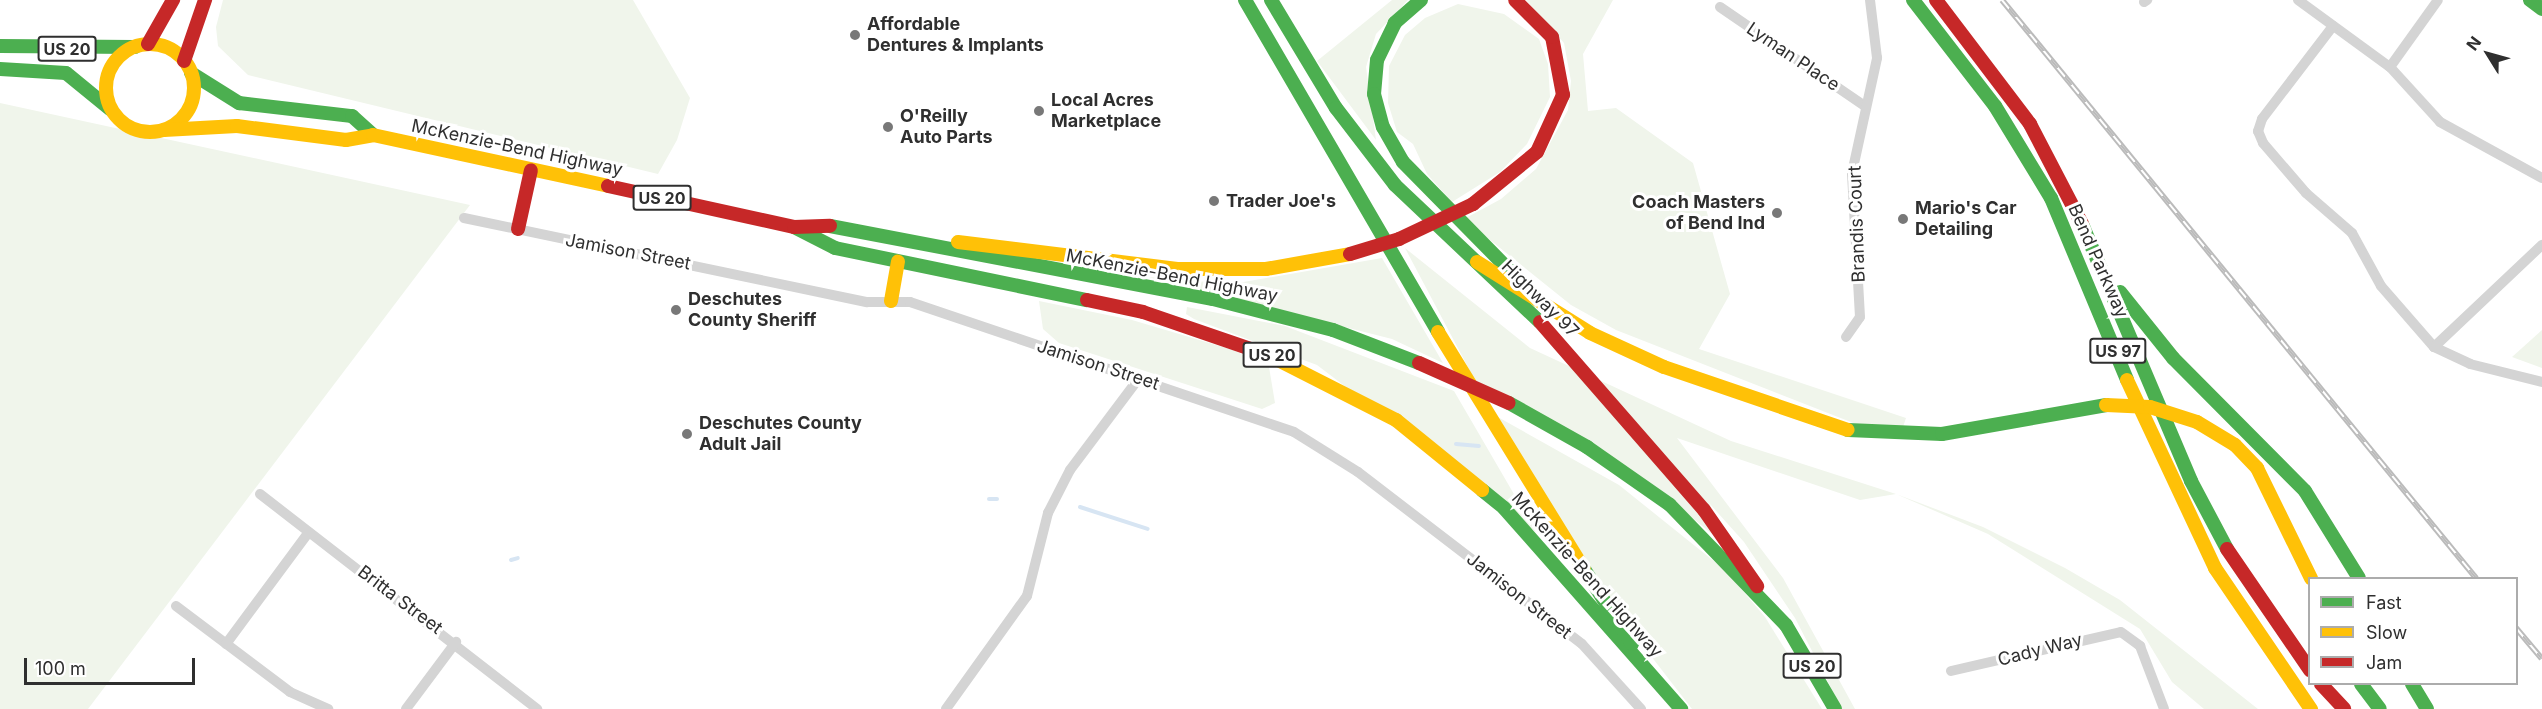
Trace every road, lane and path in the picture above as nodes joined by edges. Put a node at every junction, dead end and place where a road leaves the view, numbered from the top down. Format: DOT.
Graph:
graph roads {
  1 [pos="173,0"];
  2 [pos="205,0"];
  3 [pos="1245,0"];
  4 [pos="1271,0"];
  5 [pos="1421,0"];
  6 [pos="1515,0"];
  7 [pos="1870,0"];
  8 [pos="1913,0"];
  9 [pos="1936,0"];
  10 [pos="2298,0"];
  11 [pos="2438,0"];
  12 [pos="2530,0"];
  13 [pos="1720,7"];
  14 [pos="2542,9"];
  15 [pos="2332,26"];
  16 [pos="141,45"];
  17 [pos="0,46"];
  18 [pos="188,67"];
  19 [pos="2390,67"];
  20 [pos="0,69"];
  21 [pos="1866,107"];
  22 [pos="111,110"];
  23 [pos="164,130"];
  24 [pos="373,135"];
  25 [pos="531,170"];
  26 [pos="2542,178"];
  27 [pos="464,218"];
  28 [pos="842,226"];
  29 [pos="794,227"];
  30 [pos="518,229"];
  31 [pos="2542,245"];
  32 [pos="898,262"];
  33 [pos="1477,262"];
  34 [pos="2106,274"];
  35 [pos="891,302"];
  36 [pos="1590,333"];
  37 [pos="1846,337"];
  38 [pos="2434,347"];
  39 [pos="1139,378"];
  40 [pos="2542,382"];
  41 [pos="261,494"];
  42 [pos="309,532"];
  43 [pos="2310,577"];
  44 [pos="2358,577"];
  45 [pos="176,606"];
  46 [pos="1786,626"];
  47 [pos="456,642"];
  48 [pos="226,644"];
  49 [pos="2308,667"];
  50 [pos="1649,670"];
  51 [pos="1951,671"];
  52 [pos="2322,685"];
  53 [pos="2362,685"];
  54 [pos="2413,685"];
  55 [pos="328,709"];
  56 [pos="406,709"];
  57 [pos="537,709"];
  58 [pos="946,709"];
  59 [pos="1641,709"];
  60 [pos="1681,709"];
  61 [pos="1835,709"];
  62 [pos="2164,709"];
  63 [pos="2311,709"];
  64 [pos="2344,709"];
  65 [pos="2380,709"];
  66 [pos="2427,709"];
  1 -- 16 [label="main road"];
  2 -- 18 [label="main road"];
  3 -- 50 [label="main road"];
  4 -- 33 [label="main road, Highway 97"];
  5 -- 36 [label="main road"];
  6 -- 28 [label="main road, bridge"];
  7 -- 21 [label="street, Brandis Court"];
  8 -- 63 [label="main road, Bend Parkway / US 97"];
  9 -- 34 [label="main road, Bend Parkway / US 97"];
  10 -- 15 [label="street"];
  11 -- 19 [label="street"];
  12 -- 14 [label="main road"];
  13 -- 21 [label="street, Lyman Place"];
  15 -- 19 [label="street"];
  15 -- 38 [label="street"];
  16 -- 17 [label="main road, US 20"];
  16 -- 18 [label="main road"];
  16 -- 22 [label="main road"];
  18 -- 23 [label="main road"];
  18 -- 24 [label="main road, McKenzie-Bend Highway / US 20"];
  19 -- 26 [label="street"];
  20 -- 22 [label="main road, US 20"];
  21 -- 37 [label="street, Brandis Court"];
  22 -- 23 [label="main road"];
  23 -- 24 [label="main road, McKenzie-Bend Highway / US 20"];
  24 -- 25 [label="main road, McKenzie-Bend Highway / US 20"];
  25 -- 29 [label="main road, McKenzie-Bend Highway / US 20"];
  25 -- 30 [label="main road"];
  27 -- 30 [label="street, Jamison Street"];
  28 -- 29 [label="main road, McKenzie-Bend Highway / US 20"];
  28 -- 46 [label="main road, McKenzie-Bend Highway / US 20, bridge"];
  29 -- 32 [label="main road, McKenzie-Bend Highway / US 20"];
  30 -- 35 [label="street, Jamison Street"];
  31 -- 38 [label="street"];
  32 -- 35 [label="main road"];
  32 -- 50 [label="main road, McKenzie-Bend Highway / US 20"];
  33 -- 36 [label="main road"];
  33 -- 46 [label="main road, Highway 97"];
  34 -- 44 [label="main road"];
  34 -- 49 [label="main road, Bend Parkway / US 97"];
  35 -- 39 [label="street, Jamison Street"];
  36 -- 43 [label="main road, bridge"];
  38 -- 40 [label="street"];
  39 -- 58 [label="street"];
  39 -- 59 [label="street, Jamison Street"];
  41 -- 42 [label="street, Britta Street"];
  42 -- 47 [label="street, Britta Street"];
  42 -- 48 [label="street"];
  45 -- 48 [label="street"];
  46 -- 61 [label="main road, McKenzie-Bend Highway / US 20"];
  47 -- 56 [label="street"];
  47 -- 57 [label="street, Britta Street"];
  48 -- 55 [label="street"];
  50 -- 60 [label="main road, McKenzie-Bend Highway / US 20"];
  51 -- 62 [label="street, Cady Way"];
  52 -- 64 [label="main road"];
  53 -- 65 [label="main road"];
  54 -- 66 [label="main road"];
}
